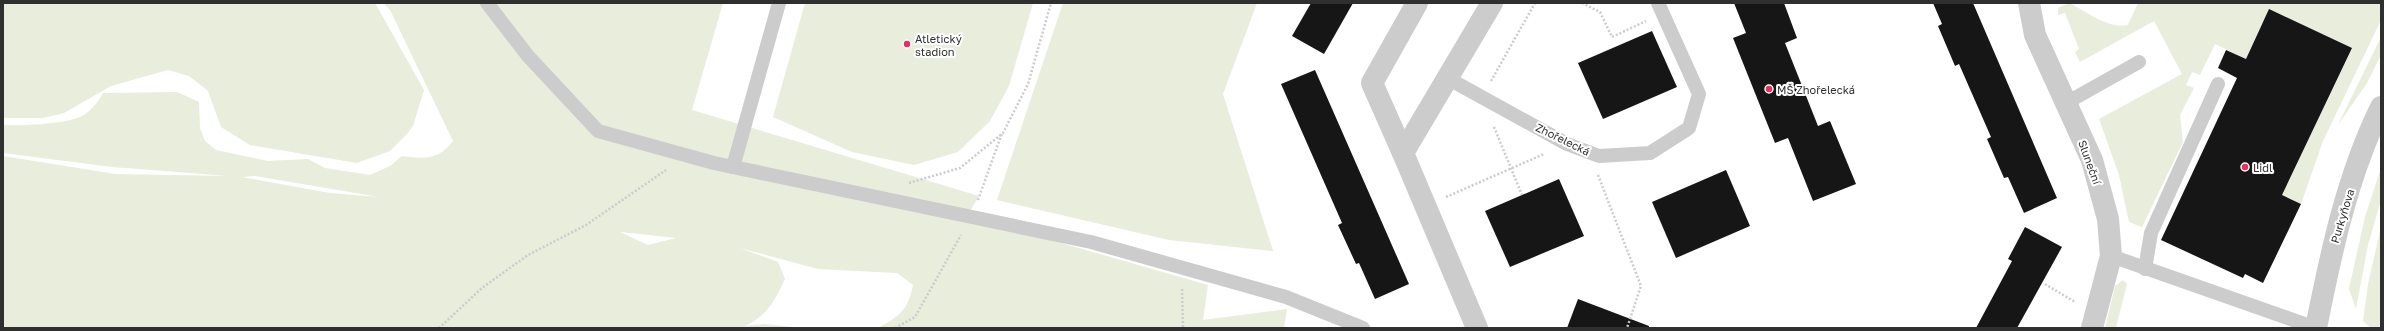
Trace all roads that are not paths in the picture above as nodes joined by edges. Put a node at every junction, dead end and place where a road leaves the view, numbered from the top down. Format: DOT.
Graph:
graph roads {
  1 [pos="487,3"];
  2 [pos="778,3"];
  3 [pos="1417,3"];
  4 [pos="1492,3"];
  5 [pos="2029,3"];
  6 [pos="1660,8"];
  7 [pos="2139,62"];
  8 [pos="1449,79"];
  9 [pos="2218,84"];
  10 [pos="2066,103"];
  11 [pos="2381,107"];
  12 [pos="1403,153"];
  13 [pos="733,167"];
  14 [pos="2111,256"];
  15 [pos="2145,268"];
  16 [pos="1363,328"];
  17 [pos="1477,328"];
  18 [pos="2092,328"];
  19 [pos="2316,328"];
  1 -- 13 [label="lane"];
  2 -- 13 [label="lane"];
  3 -- 12 [label="street"];
  4 -- 8 [label="street"];
  5 -- 10 [label="street, Sluneční"];
  6 -- 8 [label="lane, Zhořelecká"];
  7 -- 10 [label="lane"];
  8 -- 12 [label="street"];
  9 -- 15 [label="lane"];
  10 -- 14 [label="street, Sluneční"];
  11 -- 19 [label="street, Purkyňova"];
  12 -- 17 [label="street"];
  13 -- 16 [label="lane"];
  14 -- 15 [label="lane"];
  14 -- 18 [label="street, Sluneční"];
  15 -- 19 [label="lane"];
}
